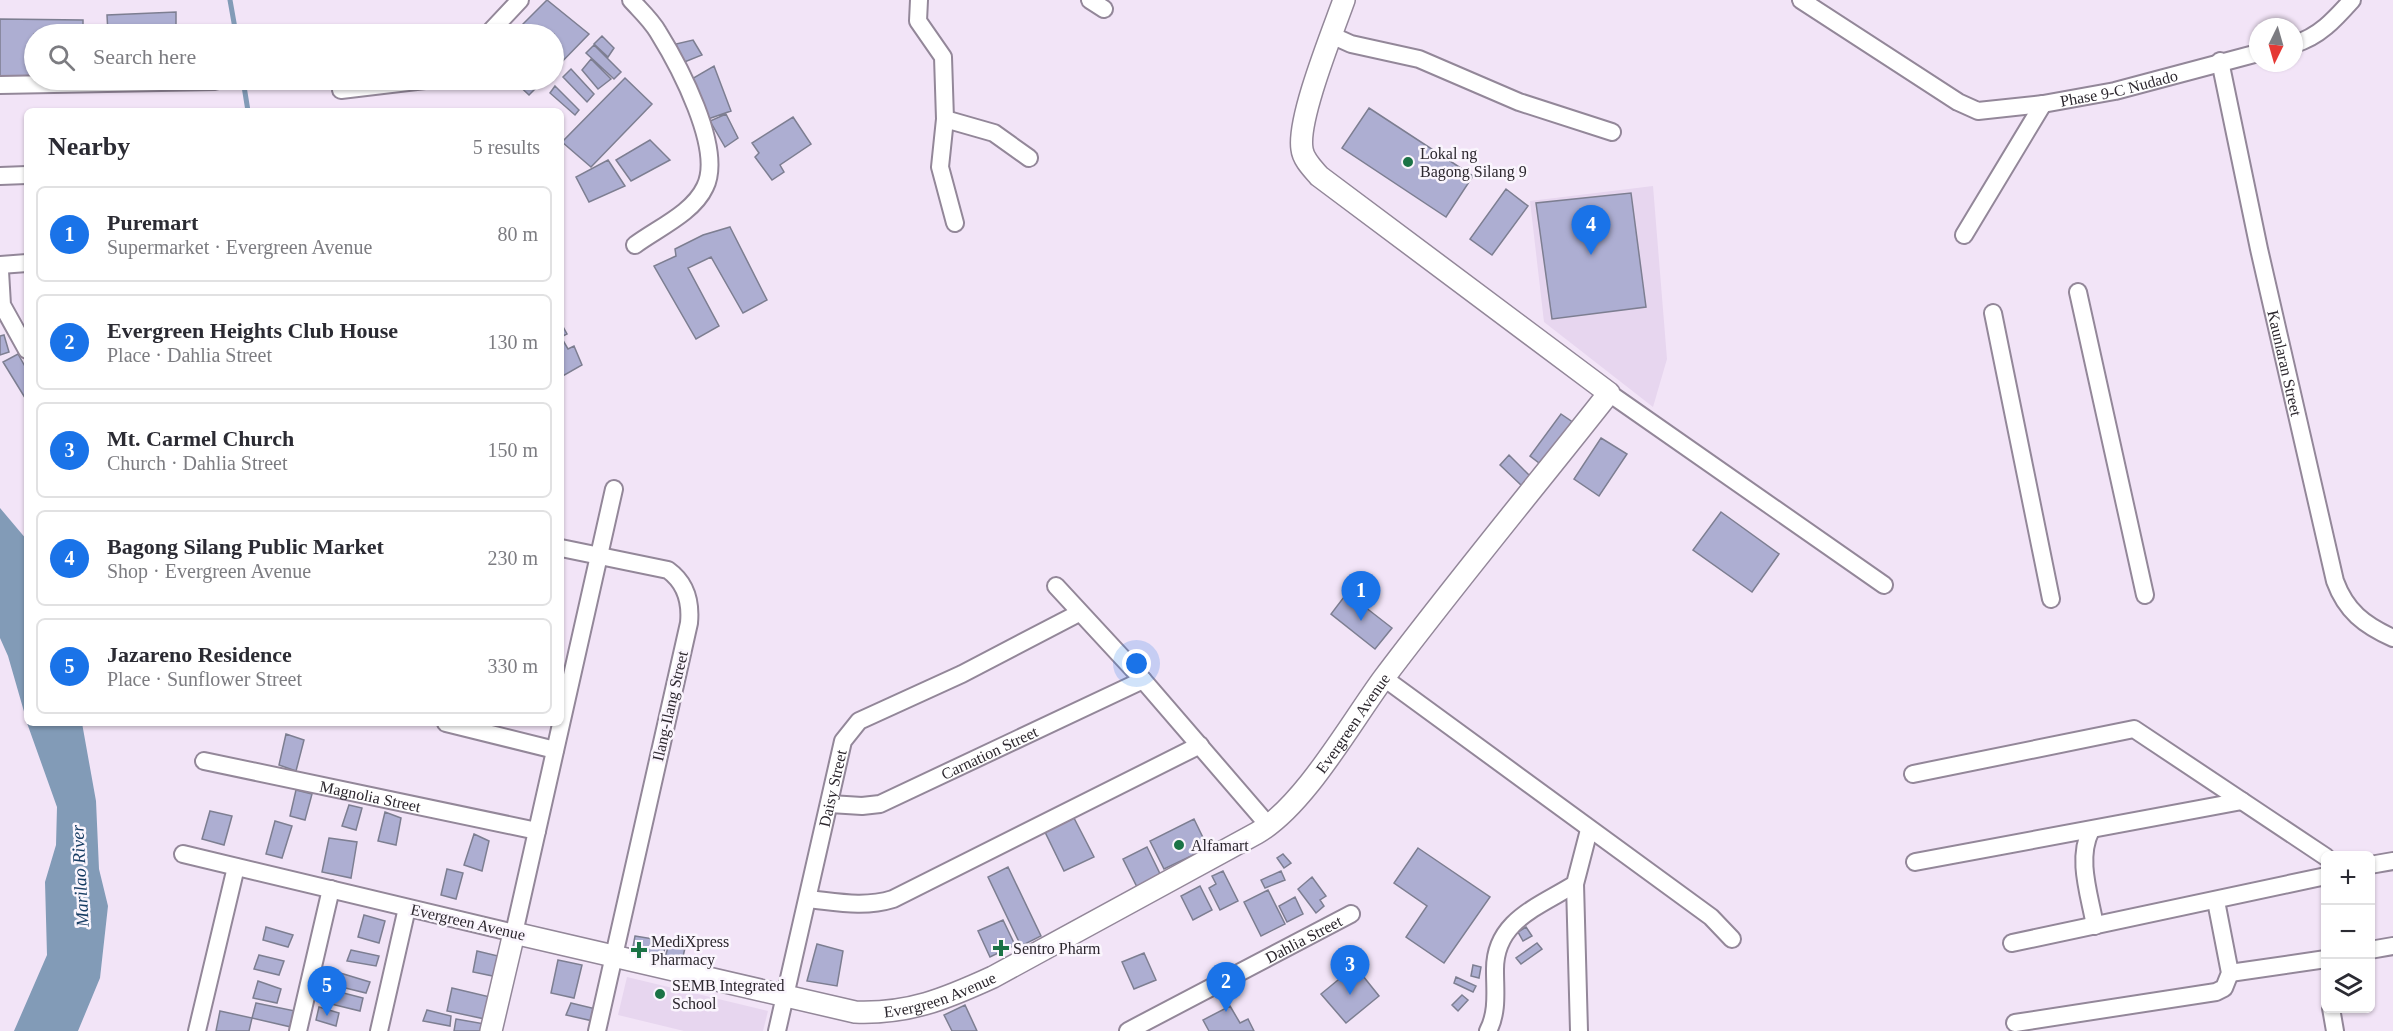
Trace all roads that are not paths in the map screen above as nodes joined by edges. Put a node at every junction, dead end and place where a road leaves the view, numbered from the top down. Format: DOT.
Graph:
graph roads {
  1 [pos="520,0"];
  2 [pos="631,0"];
  3 [pos="919,0"];
  4 [pos="1344,0"];
  5 [pos="1801,0"];
  6 [pos="2352,0"];
  7 [pos="497,24"];
  8 [pos="1331,35"];
  9 [pos="2303,42"];
  10 [pos="2249,54"];
  11 [pos="2220,61"];
  12 [pos="0,85"];
  13 [pos="24,85"];
  14 [pos="2043,104"];
  15 [pos="945,119"];
  16 [pos="1612,132"];
  17 [pos="1029,158"];
  18 [pos="24,175"];
  19 [pos="0,176"];
  20 [pos="955,223"];
  21 [pos="1964,236"];
  22 [pos="635,245"];
  23 [pos="24,263"];
  24 [pos="0,265"];
  25 [pos="0,271"];
  26 [pos="2078,292"];
  27 [pos="1,305"];
  28 [pos="1993,313"];
  29 [pos="24,344"];
  30 [pos="1609,393"];
  31 [pos="614,489"];
  32 [pos="564,550"];
  33 [pos="599,557"];
  34 [pos="1884,585"];
  35 [pos="1056,586"];
  36 [pos="2145,595"];
  37 [pos="2051,599"];
  38 [pos="1079,613"];
  39 [pos="2393,638"];
  40 [pos="1384,678"];
  41 [pos="1143,680"];
  42 [pos="564,711"];
  43 [pos="458,726"];
  44 [pos="560,726"];
  45 [pos="1200,745"];
  46 [pos="555,750"];
  47 [pos="204,761"];
  48 [pos="1913,774"];
  49 [pos="2242,801"];
  50 [pos="830,804"];
  51 [pos="1269,826"];
  52 [pos="1589,830"];
  53 [pos="2091,830"];
  54 [pos="537,831"];
  55 [pos="183,854"];
  56 [pos="2321,854"];
  57 [pos="2393,861"];
  58 [pos="1915,862"];
  59 [pos="2375,864"];
  60 [pos="236,867"];
  61 [pos="2321,877"];
  62 [pos="1575,884"];
  63 [pos="331,889"];
  64 [pos="808,899"];
  65 [pos="2216,901"];
  66 [pos="407,908"];
  67 [pos="1351,914"];
  68 [pos="2095,926"];
  69 [pos="514,933"];
  70 [pos="1732,939"];
  71 [pos="2012,943"];
  72 [pos="2393,946"];
  73 [pos="2375,949"];
  74 [pos="615,955"];
  75 [pos="2321,963"];
  76 [pos="2230,973"];
  77 [pos="786,998"];
  78 [pos="2332,1013"];
  79 [pos="2015,1023"];
  80 [pos="197,1031"];
  81 [pos="298,1031"];
  82 [pos="379,1031"];
  83 [pos="491,1031"];
  84 [pos="597,1031"];
  85 [pos="777,1031"];
  86 [pos="1128,1031"];
  87 [pos="1488,1031"];
  88 [pos="1579,1031"];
  89 [pos="2335,1031"];
  1 -- 7 [label="street"];
  2 -- 22 [label="street"];
  3 -- 15 [label="street"];
  4 -- 8 [label="street"];
  5 -- 14 [label="street, Phase 9-C Nudado"];
  6 -- 9 [label="street"];
  8 -- 16 [label="street"];
  8 -- 30 [label="street"];
  10 -- 11 [label="street, Phase 9-C Nudado"];
  11 -- 14 [label="street, Phase 9-C Nudado"];
  11 -- 39 [label="street, Kaunlaran Street"];
  12 -- 13 [label="street"];
  14 -- 21 [label="street"];
  15 -- 17 [label="street"];
  15 -- 20 [label="street"];
  18 -- 19 [label="street"];
  23 -- 24 [label="street"];
  25 -- 27 [label="street"];
  26 -- 36 [label="street"];
  27 -- 29 [label="street"];
  28 -- 37 [label="street"];
  30 -- 34 [label="street"];
  30 -- 40 [label="street, Evergreen Avenue"];
  31 -- 33 [label="street"];
  32 -- 33 [label="street, Ilang-Ilang Street"];
  33 -- 42 [label="street"];
  33 -- 74 [label="street, Ilang-Ilang Street"];
  35 -- 38 [label="street"];
  38 -- 41 [label="street"];
  38 -- 50 [label="street, Daisy Street"];
  40 -- 51 [label="street, Evergreen Avenue"];
  40 -- 52 [label="street"];
  41 -- 45 [label="street"];
  41 -- 50 [label="street, Carnation Street"];
  43 -- 46 [label="street"];
  44 -- 46 [label="street"];
  45 -- 51 [label="street"];
  45 -- 64 [label="street"];
  46 -- 54 [label="street"];
  47 -- 54 [label="street, Magnolia Street"];
  48 -- 49 [label="street"];
  49 -- 53 [label="street"];
  49 -- 56 [label="street"];
  50 -- 64 [label="street, Daisy Street"];
  51 -- 77 [label="street, Evergreen Avenue"];
  52 -- 62 [label="street"];
  52 -- 70 [label="street"];
  53 -- 58 [label="street"];
  53 -- 68 [label="street"];
  54 -- 69 [label="street"];
  55 -- 60 [label="street, Evergreen Avenue"];
  57 -- 59 [label="street"];
  60 -- 63 [label="street, Evergreen Avenue"];
  60 -- 80 [label="street"];
  61 -- 65 [label="street"];
  62 -- 87 [label="street"];
  62 -- 88 [label="street"];
  63 -- 66 [label="street, Evergreen Avenue"];
  63 -- 81 [label="street"];
  64 -- 77 [label="street, Daisy Street"];
  65 -- 68 [label="street"];
  65 -- 76 [label="street"];
  66 -- 69 [label="street, Evergreen Avenue"];
  66 -- 82 [label="street"];
  67 -- 86 [label="street, Dahlia Street"];
  68 -- 71 [label="street"];
  69 -- 74 [label="street, Evergreen Avenue"];
  69 -- 83 [label="street"];
  72 -- 73 [label="street"];
  74 -- 77 [label="street, Evergreen Avenue"];
  74 -- 84 [label="street, Ilang-Ilang Street"];
  75 -- 76 [label="street"];
  76 -- 79 [label="street"];
  77 -- 85 [label="street, Daisy Street"];
  78 -- 89 [label="street"];
}
